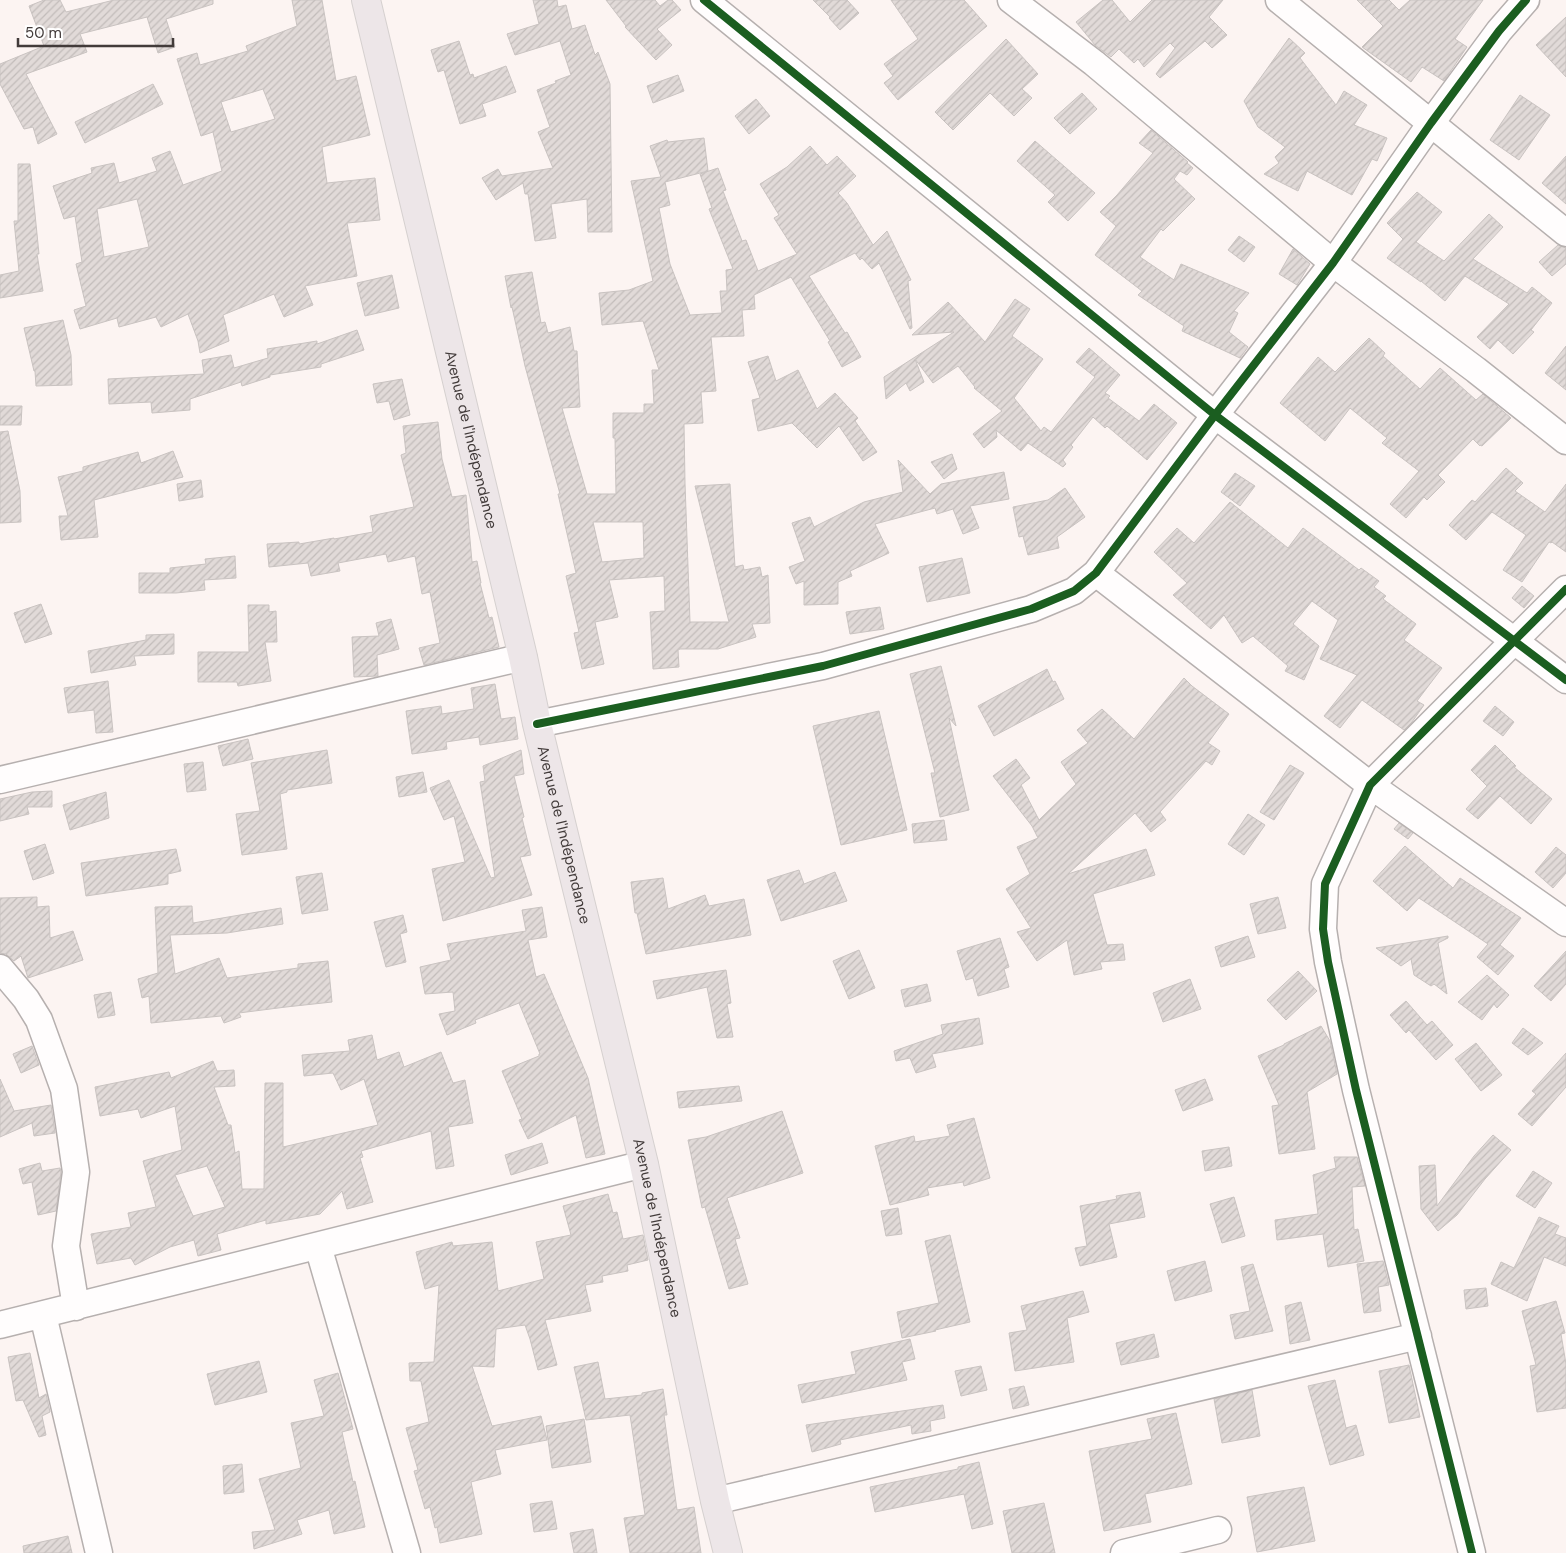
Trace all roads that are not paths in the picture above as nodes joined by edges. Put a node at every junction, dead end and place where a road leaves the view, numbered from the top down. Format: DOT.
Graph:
graph roads {
  1 [pos="366,0"];
  2 [pos="704,0"];
  3 [pos="1011,0"];
  4 [pos="1279,0"];
  5 [pos="1526,0"];
  6 [pos="1431,123"];
  7 [pos="1566,233"];
  8 [pos="1334,263"];
  9 [pos="1215,415"];
  10 [pos="1566,441"];
  11 [pos="1096,573"];
  12 [pos="1566,588"];
  13 [pos="1515,641"];
  14 [pos="523,657"];
  15 [pos="1566,680"];
  16 [pos="537,724"];
  17 [pos="0,780"];
  18 [pos="1370,785"];
  19 [pos="1566,923"];
  20 [pos="0,968"];
  21 [pos="644,1164"];
  22 [pos="318,1246"];
  23 [pos="76,1306"];
  24 [pos="43,1315"];
  25 [pos="0,1325"];
  26 [pos="1418,1336"];
  27 [pos="715,1502"];
  28 [pos="1218,1530"];
  29 [pos="99,1553"];
  30 [pos="407,1553"];
  31 [pos="728,1553"];
  32 [pos="1124,1553"];
  33 [pos="1472,1553"];
  1 -- 14 [label="main road, Avenue de l'Indépendance"];
  2 -- 9 [label="street"];
  3 -- 8 [label="street"];
  4 -- 6 [label="street"];
  5 -- 6 [label="street"];
  6 -- 7 [label="street"];
  6 -- 8 [label="street"];
  8 -- 9 [label="street"];
  8 -- 10 [label="street"];
  9 -- 11 [label="street"];
  9 -- 13 [label="street"];
  11 -- 16 [label="street"];
  11 -- 18 [label="street"];
  12 -- 13 [label="street"];
  13 -- 15 [label="street"];
  13 -- 18 [label="street"];
  14 -- 16 [label="main road, Avenue de l'Indépendance"];
  14 -- 17 [label="street"];
  16 -- 21 [label="main road, Avenue de l'Indépendance"];
  18 -- 19 [label="street"];
  18 -- 26 [label="street"];
  20 -- 23 [label="street"];
  21 -- 22 [label="street"];
  21 -- 27 [label="main road, Avenue de l'Indépendance"];
  22 -- 23 [label="street"];
  22 -- 30 [label="street"];
  23 -- 24 [label="street"];
  24 -- 25 [label="street"];
  24 -- 29 [label="street"];
  26 -- 27 [label="street"];
  26 -- 33 [label="street"];
  27 -- 31 [label="main road, Avenue de l'Indépendance"];
  28 -- 32 [label="street"];
}
